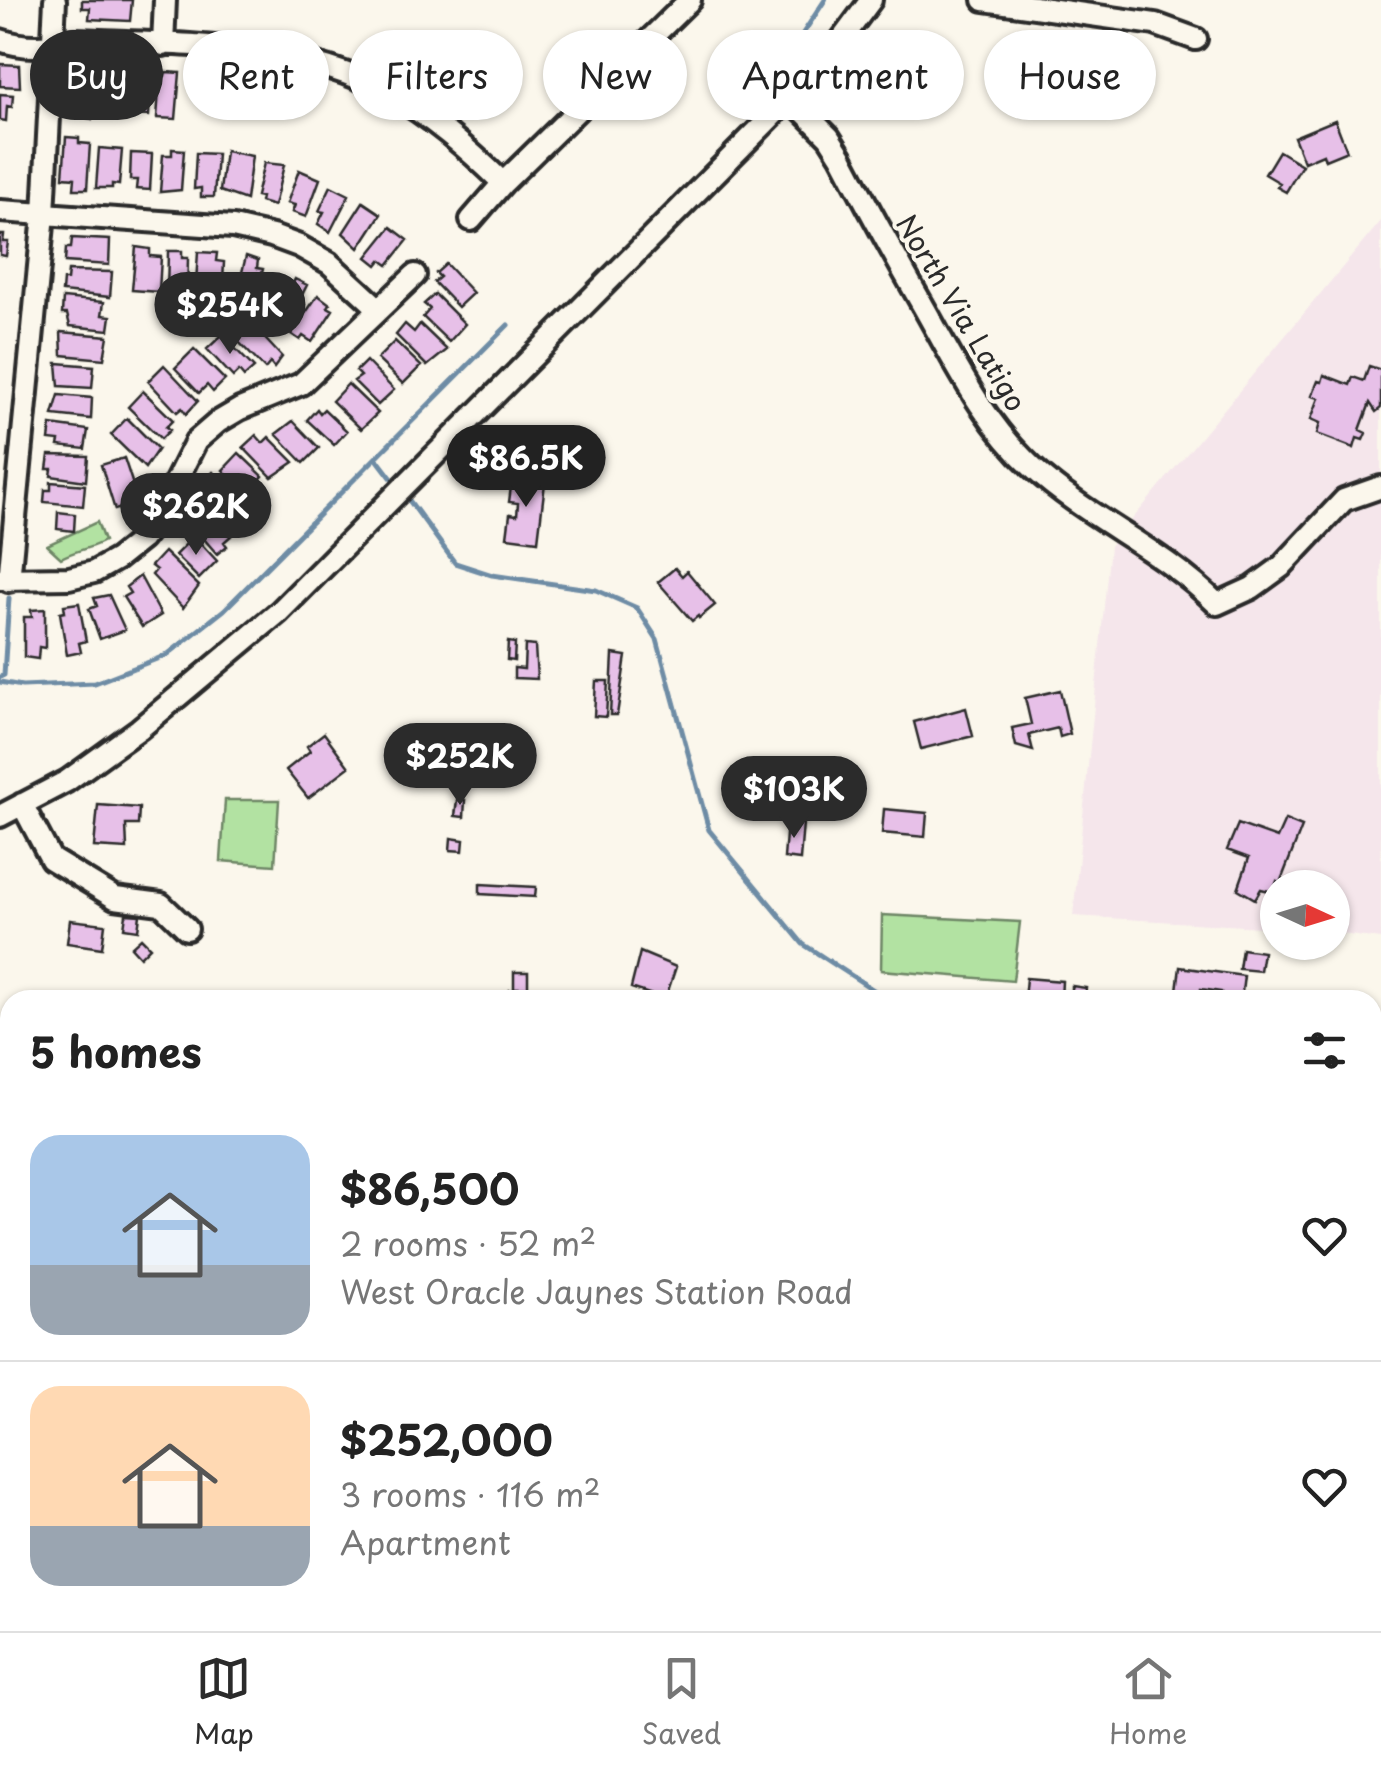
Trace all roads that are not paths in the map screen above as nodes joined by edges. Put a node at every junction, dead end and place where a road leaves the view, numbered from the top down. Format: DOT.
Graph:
graph roads {
  1 [pos="55,0"];
  2 [pos="166,0"];
  3 [pos="690,0"];
  4 [pos="871,0"];
  5 [pos="984,0"];
  6 [pos="52,30"];
  7 [pos="849,30"];
  8 [pos="163,33"];
  9 [pos="1196,39"];
  10 [pos="0,40"];
  11 [pos="163,44"];
  12 [pos="30,47"];
  13 [pos="48,120"];
  14 [pos="768,120"];
  15 [pos="811,120"];
  16 [pos="504,183"];
  17 [pos="0,210"];
  18 [pos="44,214"];
  19 [pos="471,220"];
  20 [pos="415,275"];
  21 [pos="378,308"];
  22 [pos="1381,487"];
  23 [pos="4,580"];
  24 [pos="22,804"];
  25 [pos="0,816"];
  26 [pos="187,929"];
  1 -- 6 [label="street"];
  2 -- 8 [label="street"];
  3 -- 16 [label="street"];
  4 -- 7 [label="street"];
  5 -- 9 [label="street"];
  10 -- 12 [label="street"];
  11 -- 16 [label="street"];
  13 -- 18 [label="street"];
  14 -- 24 [label="street"];
  15 -- 22 [label="street, North Via Latigo"];
  16 -- 19 [label="street"];
  17 -- 18 [label="street"];
  18 -- 21 [label="street"];
  18 -- 23 [label="street"];
  20 -- 21 [label="street"];
  21 -- 23 [label="street"];
  24 -- 25 [label="street"];
  24 -- 26 [label="street"];
}
